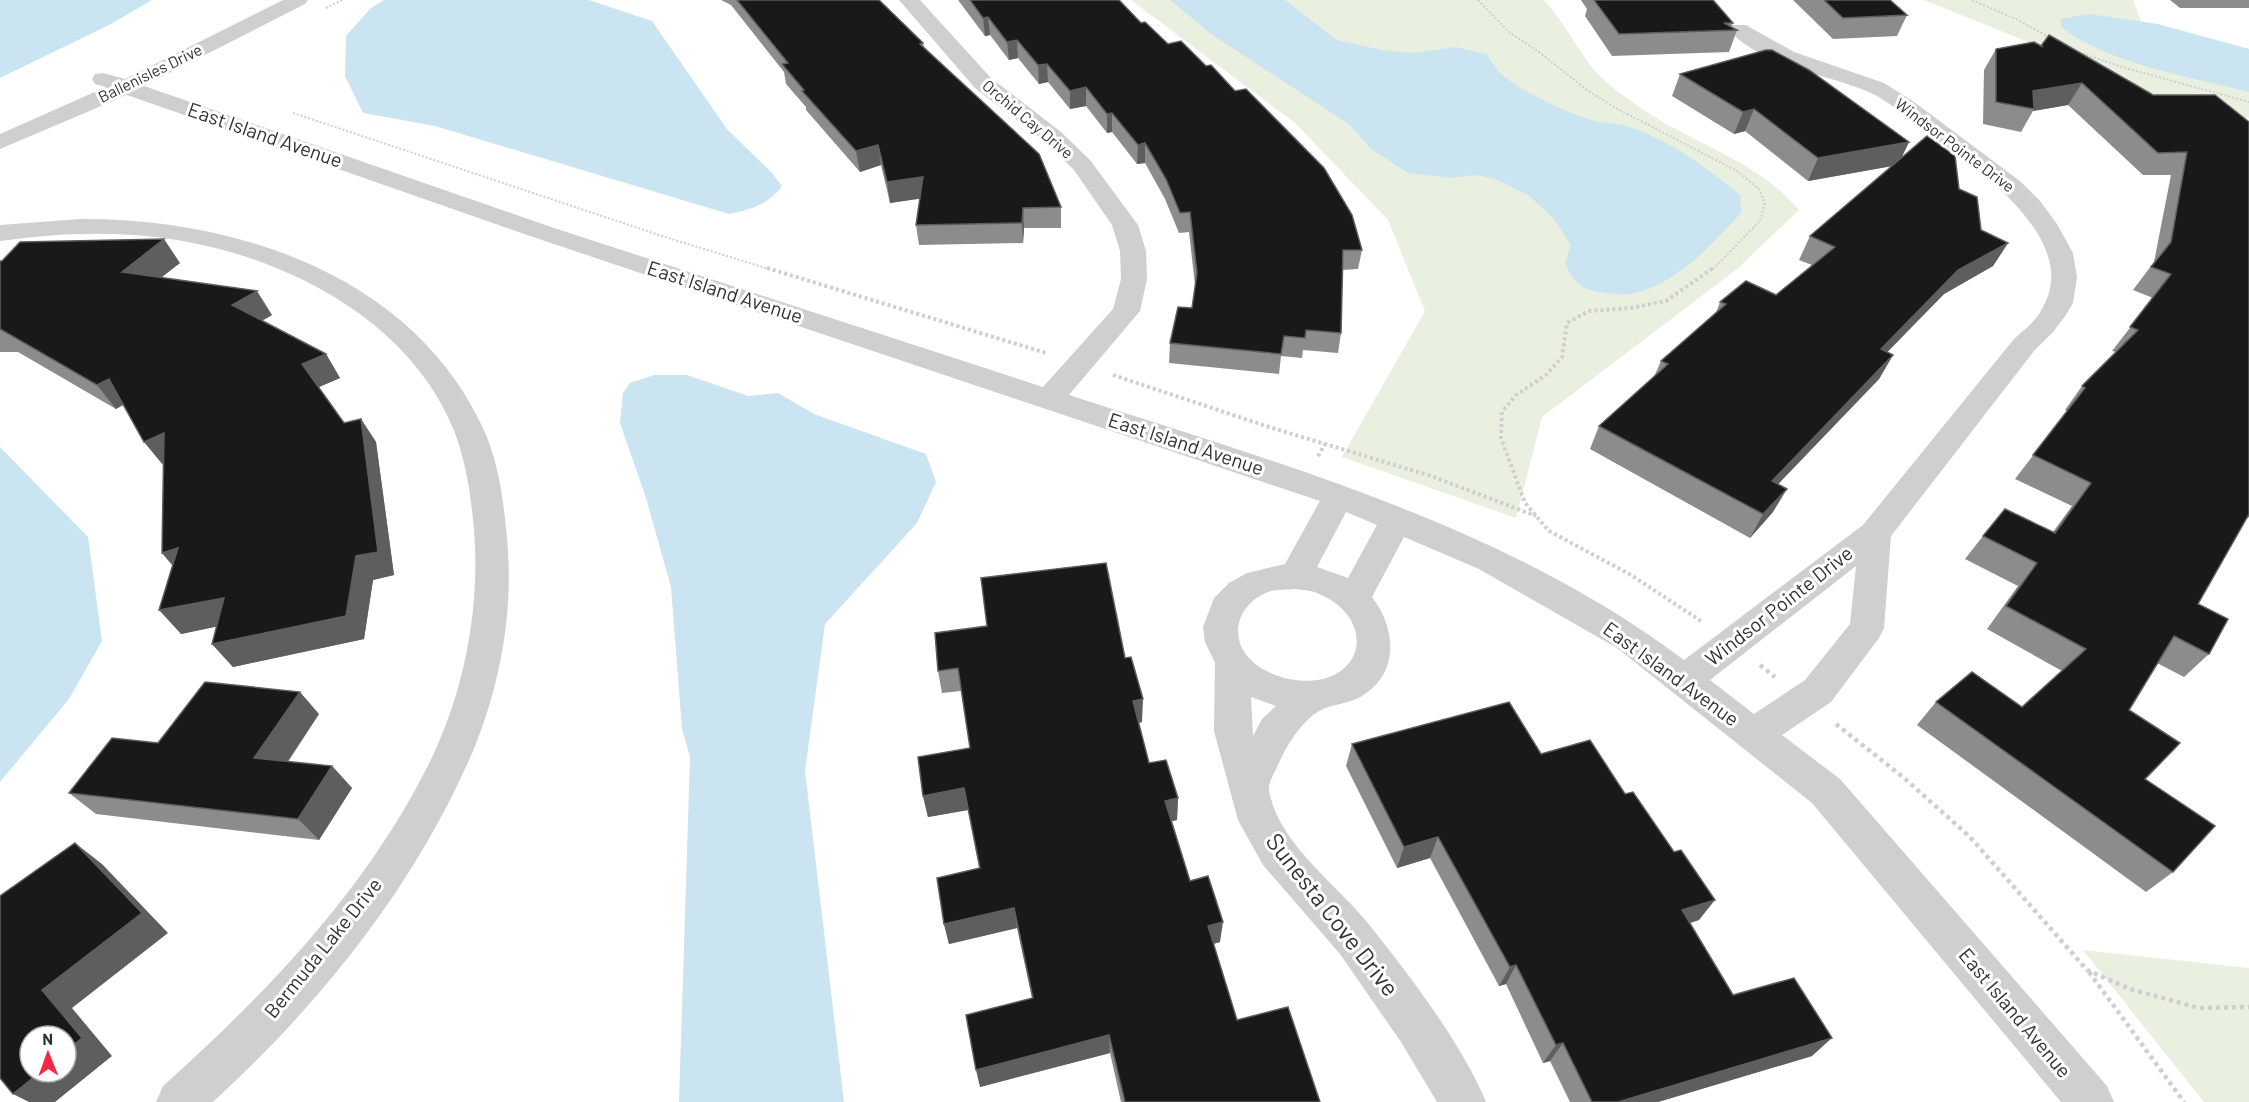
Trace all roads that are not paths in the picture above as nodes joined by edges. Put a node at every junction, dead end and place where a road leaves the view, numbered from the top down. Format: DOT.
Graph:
graph roads {
  1 [pos="260,0"];
  2 [pos="298,0"];
  3 [pos="909,0"];
  4 [pos="1740,29"];
  5 [pos="115,83"];
  6 [pos="11,115"];
  7 [pos="0,142"];
  8 [pos="0,232"];
  9 [pos="1050,398"];
  10 [pos="1339,496"];
  11 [pos="1395,519"];
  12 [pos="1875,533"];
  13 [pos="1295,576"];
  14 [pos="1354,599"];
  15 [pos="1232,664"];
  16 [pos="1683,680"];
  17 [pos="1310,697"];
  18 [pos="1753,734"];
  19 [pos="1250,787"];
  20 [pos="179,1102"];
  21 [pos="1462,1102"];
  22 [pos="2091,1102"];
  1 -- 5 [label="street, Ballenisles Drive"];
  2 -- 5 [label="street, Ballenisles Drive"];
  3 -- 9 [label="street, Orchid Cay Drive"];
  4 -- 12 [label="street, Windsor Pointe Drive"];
  5 -- 6 [label="street, Ballenisles Drive"];
  5 -- 7 [label="street, Ballenisles Drive"];
  5 -- 9 [label="street, East Island Avenue"];
  8 -- 20 [label="street, Bermuda Lake Drive"];
  9 -- 10 [label="street, East Island Avenue"];
  10 -- 11 [label="street, East Island Avenue"];
  10 -- 13 [label="street"];
  11 -- 14 [label="street"];
  11 -- 16 [label="street, East Island Avenue"];
  12 -- 16 [label="street, Windsor Pointe Drive"];
  12 -- 18 [label="street, Windsor Pointe Drive"];
  13 -- 14 [label="street"];
  13 -- 15 [label="street"];
  14 -- 17 [label="street"];
  15 -- 17 [label="street"];
  15 -- 19 [label="street, Sunesta Cove Drive"];
  16 -- 18 [label="street, East Island Avenue"];
  17 -- 19 [label="street"];
  18 -- 22 [label="street, East Island Avenue"];
  19 -- 21 [label="street, Sunesta Cove Drive"];
}
